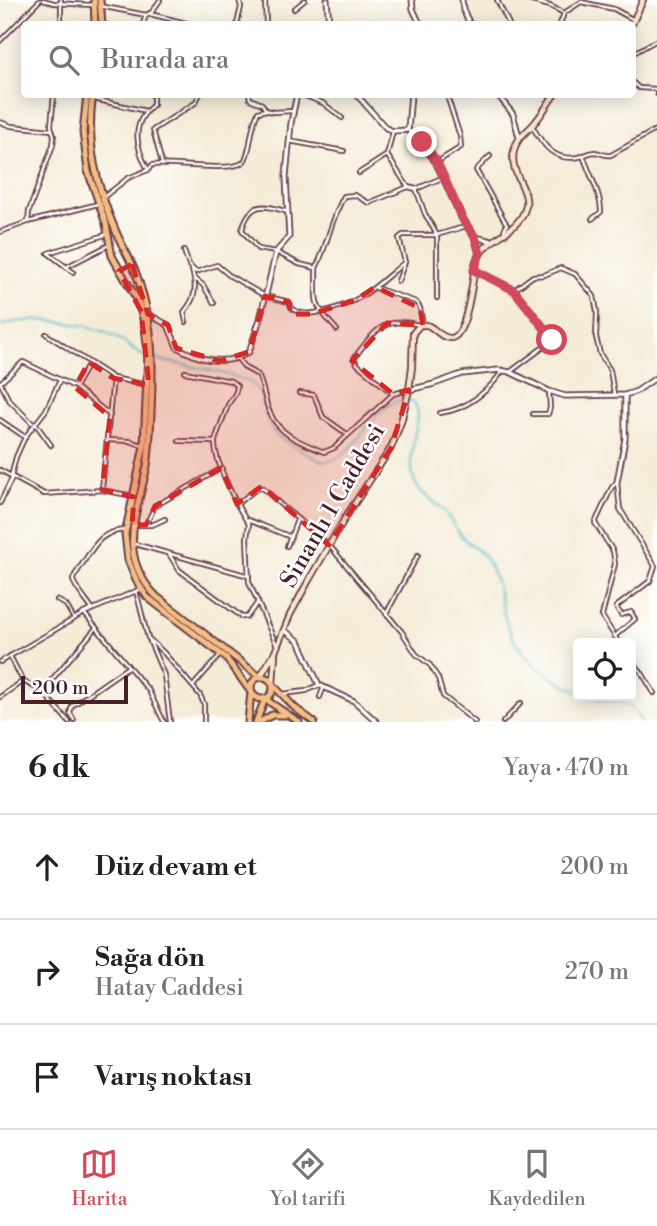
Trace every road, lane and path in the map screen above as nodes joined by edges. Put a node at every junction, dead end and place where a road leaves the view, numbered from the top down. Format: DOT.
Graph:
graph roads {
  1 [pos="41,0"];
  2 [pos="160,0"];
  3 [pos="239,0"];
  4 [pos="265,0"];
  5 [pos="305,0"];
  6 [pos="327,0"];
  7 [pos="412,0"];
  8 [pos="462,0"];
  9 [pos="497,0"];
  10 [pos="528,0"];
  11 [pos="643,0"];
  12 [pos="61,1"];
  13 [pos="578,1"];
  14 [pos="97,3"];
  15 [pos="294,9"];
  16 [pos="564,13"];
  17 [pos="148,14"];
  18 [pos="61,21"];
  19 [pos="95,21"];
  20 [pos="101,21"];
  21 [pos="144,21"];
  22 [pos="177,21"];
  23 [pos="238,21"];
  24 [pos="266,21"];
  25 [pos="329,21"];
  26 [pos="418,21"];
  27 [pos="468,21"];
  28 [pos="508,21"];
  29 [pos="561,21"];
  30 [pos="632,21"];
  31 [pos="633,21"];
  32 [pos="657,40"];
  33 [pos="0,41"];
  34 [pos="636,52"];
  35 [pos="636,85"];
  36 [pos="657,94"];
  37 [pos="54,98"];
  38 [pos="87,98"];
  39 [pos="93,98"];
  40 [pos="97,98"];
  41 [pos="153,98"];
  42 [pos="198,98"];
  43 [pos="250,98"];
  44 [pos="298,98"];
  45 [pos="310,98"];
  46 [pos="360,98"];
  47 [pos="411,98"];
  48 [pos="501,98"];
  49 [pos="552,98"];
  50 [pos="448,99"];
  51 [pos="266,110"];
  52 [pos="146,111"];
  53 [pos="293,111"];
  54 [pos="342,118"];
  55 [pos="0,122"];
  56 [pos="532,126"];
  57 [pos="657,129"];
  58 [pos="52,130"];
  59 [pos="408,130"];
  60 [pos="393,131"];
  61 [pos="519,137"];
  62 [pos="289,141"];
  63 [pos="344,151"];
  64 [pos="387,155"];
  65 [pos="583,155"];
  66 [pos="490,156"];
  67 [pos="437,162"];
  68 [pos="162,163"];
  69 [pos="148,170"];
  70 [pos="359,173"];
  71 [pos="444,177"];
  72 [pos="408,187"];
  73 [pos="416,189"];
  74 [pos="102,198"];
  75 [pos="98,204"];
  76 [pos="288,212"];
  77 [pos="592,219"];
  78 [pos="28,222"];
  79 [pos="0,226"];
  80 [pos="467,226"];
  81 [pos="1,232"];
  82 [pos="108,234"];
  83 [pos="437,234"];
  84 [pos="506,234"];
  85 [pos="475,237"];
  86 [pos="492,241"];
  87 [pos="109,245"];
  88 [pos="125,251"];
  89 [pos="184,251"];
  90 [pos="276,252"];
  91 [pos="480,253"];
  92 [pos="113,258"];
  93 [pos="405,262"];
  94 [pos="132,264"];
  95 [pos="65,267"];
  96 [pos="316,268"];
  97 [pos="191,269"];
  98 [pos="474,270"];
  99 [pos="119,271"];
  100 [pos="72,272"];
  101 [pos="194,278"];
  102 [pos="398,281"];
  103 [pos="375,287"];
  104 [pos="514,290"];
  105 [pos="265,296"];
  106 [pos="437,298"];
  107 [pos="214,303"];
  108 [pos="320,312"];
  109 [pos="148,314"];
  110 [pos="186,322"];
  111 [pos="422,325"];
  112 [pos="337,330"];
  113 [pos="46,334"];
  114 [pos="150,353"];
  115 [pos="237,358"];
  116 [pos="89,362"];
  117 [pos="503,370"];
  118 [pos="151,372"];
  119 [pos="185,372"];
  120 [pos="510,372"];
  121 [pos="657,377"];
  122 [pos="113,378"];
  123 [pos="60,380"];
  124 [pos="0,383"];
  125 [pos="147,385"];
  126 [pos="75,387"];
  127 [pos="549,391"];
  128 [pos="408,392"];
  129 [pos="299,393"];
  130 [pos="393,394"];
  131 [pos="614,394"];
  132 [pos="625,395"];
  133 [pos="440,413"];
  134 [pos="533,414"];
  135 [pos="110,415"];
  136 [pos="0,420"];
  137 [pos="34,424"];
  138 [pos="347,434"];
  139 [pos="25,437"];
  140 [pos="107,440"];
  141 [pos="179,441"];
  142 [pos="215,442"];
  143 [pos="51,444"];
  144 [pos="144,446"];
  145 [pos="222,468"];
  146 [pos="0,470"];
  147 [pos="12,478"];
  148 [pos="617,482"];
  149 [pos="102,490"];
  150 [pos="135,500"];
  151 [pos="0,503"];
  152 [pos="237,504"];
  153 [pos="245,518"];
  154 [pos="165,519"];
  155 [pos="298,520"];
  156 [pos="132,525"];
  157 [pos="146,525"];
  158 [pos="126,530"];
  159 [pos="291,537"];
  160 [pos="132,543"];
  161 [pos="329,545"];
  162 [pos="287,546"];
  163 [pos="170,554"];
  164 [pos="418,555"];
  165 [pos="249,576"];
  166 [pos="139,590"];
  167 [pos="57,600"];
  168 [pos="258,602"];
  169 [pos="92,609"];
  170 [pos="84,613"];
  171 [pos="386,614"];
  172 [pos="74,619"];
  173 [pos="96,628"];
  174 [pos="284,630"];
  175 [pos="615,636"];
  176 [pos="148,638"];
  177 [pos="276,649"];
  178 [pos="220,654"];
  179 [pos="10,656"];
  180 [pos="0,662"];
  181 [pos="636,665"];
  182 [pos="128,667"];
  183 [pos="260,677"];
  184 [pos="23,681"];
  185 [pos="273,685"];
  186 [pos="193,686"];
  187 [pos="321,687"];
  188 [pos="42,691"];
  189 [pos="251,692"];
  190 [pos="654,693"];
  191 [pos="282,694"];
  192 [pos="320,696"];
  193 [pos="0,697"];
  194 [pos="265,699"];
  195 [pos="522,703"];
  196 [pos="290,716"];
  197 [pos="74,720"];
  198 [pos="69,722"];
  199 [pos="164,722"];
  200 [pos="170,722"];
  201 [pos="204,722"];
  202 [pos="248,722"];
  203 [pos="258,722"];
  204 [pos="299,722"];
  205 [pos="314,722"];
  206 [pos="376,722"];
  207 [pos="475,722"];
  208 [pos="503,722"];
  1 -- 12 [label="street"];
  1 -- 33 [label="street"];
  2 -- 17 [label="street"];
  3 -- 23 [label="street"];
  4 -- 24 [label="street"];
  5 -- 15 [label="street"];
  6 -- 25 [label="street"];
  7 -- 26 [label="street"];
  8 -- 27 [label="street"];
  9 -- 28 [label="street"];
  10 -- 16 [label="street"];
  11 -- 31 [label="main road"];
  12 -- 14 [label="street"];
  12 -- 18 [label="street"];
  13 -- 16 [label="street"];
  13 -- 30 [label="street"];
  14 -- 17 [label="street"];
  14 -- 19 [label="main road"];
  14 -- 20 [label="main road"];
  16 -- 29 [label="street"];
  17 -- 21 [label="street"];
  17 -- 22 [label="street"];
  32 -- 34 [label="street"];
  35 -- 36 [label="street"];
  37 -- 58 [label="street"];
  38 -- 75 [label="main road"];
  39 -- 74 [label="main road"];
  40 -- 52 [label="street"];
  41 -- 52 [label="street"];
  42 -- 68 [label="street"];
  43 -- 51 [label="street"];
  44 -- 53 [label="street"];
  45 -- 54 [label="street"];
  46 -- 60 [label="street"];
  47 -- 59 [label="street"];
  48 -- 61 [label="street"];
  49 -- 56 [label="main road"];
  50 -- 67 [label="street"];
  51 -- 53 [label="street"];
  51 -- 68 [label="street"];
  52 -- 69 [label="street"];
  53 -- 62 [label="street"];
  55 -- 58 [label="street"];
  56 -- 61 [label="main road"];
  56 -- 65 [label="street"];
  57 -- 65 [label="street"];
  58 -- 78 [label="street"];
  59 -- 60 [label="street"];
  59 -- 67 [label="street"];
  60 -- 64 [label="street"];
  61 -- 84 [label="main road"];
  62 -- 63 [label="street"];
  62 -- 76 [label="street"];
  64 -- 70 [label="street"];
  64 -- 72 [label="street"];
  65 -- 77 [label="street"];
  66 -- 84 [label="street"];
  67 -- 71 [label="street"];
  68 -- 69 [label="street"];
  69 -- 74 [label="street"];
  71 -- 73 [label="street"];
  71 -- 80 [label="street"];
  72 -- 73 [label="street"];
  72 -- 96 [label="street"];
  73 -- 83 [label="street"];
  74 -- 88 [label="main road"];
  75 -- 78 [label="street"];
  75 -- 82 [label="main road"];
  76 -- 90 [label="street"];
  76 -- 90 [label="street"];
  78 -- 81 [label="street"];
  79 -- 81 [label="street"];
  80 -- 83 [label="street"];
  80 -- 85 [label="street"];
  82 -- 87 [label="main road"];
  82 -- 95 [label="street"];
  83 -- 93 [label="street"];
  83 -- 106 [label="street"];
  84 -- 86 [label="main road"];
  85 -- 86 [label="street"];
  85 -- 91 [label="street"];
  86 -- 91 [label="main road"];
  87 -- 92 [label="main road"];
  87 -- 95 [label="street"];
  88 -- 92 [label="main road"];
  88 -- 94 [label="main road"];
  89 -- 97 [label="street"];
  90 -- 96 [label="street"];
  90 -- 105 [label="street"];
  91 -- 98 [label="main road"];
  92 -- 99 [label="main road"];
  93 -- 102 [label="street"];
  93 -- 103 [label="street"];
  94 -- 99 [label="main road"];
  94 -- 109 [label="main road"];
  95 -- 100 [label="street"];
  96 -- 108 [label="street"];
  97 -- 101 [label="street"];
  97 -- 105 [label="street"];
  98 -- 104 [label="street"];
  98 -- 111 [label="main road"];
  99 -- 114 [label="main road"];
  101 -- 107 [label="street"];
  101 -- 110 [label="street"];
  103 -- 108 [label="street"];
  103 -- 111 [label="street"];
  104 -- 120 [label="street"];
  104 -- 131 [label="street"];
  105 -- 108 [label="street"];
  105 -- 115 [label="street"];
  108 -- 112 [label="street"];
  109 -- 114 [label="main road"];
  109 -- 115 [label="street"];
  111 -- 128 [label="main road, Sinanlı 1 Caddesi"];
  111 -- 130 [label="street"];
  113 -- 116 [label="street"];
  114 -- 118 [label="main road"];
  115 -- 138 [label="street"];
  116 -- 122 [label="street"];
  116 -- 126 [label="street"];
  117 -- 120 [label="street"];
  117 -- 128 [label="street"];
  117 -- 133 [label="street"];
  118 -- 125 [label="main road"];
  118 -- 150 [label="main road"];
  119 -- 142 [label="street"];
  120 -- 127 [label="street"];
  121 -- 132 [label="street"];
  122 -- 125 [label="street"];
  122 -- 135 [label="street"];
  123 -- 124 [label="street"];
  123 -- 126 [label="street"];
  123 -- 137 [label="street"];
  124 -- 137 [label="street"];
  125 -- 144 [label="main road"];
  126 -- 135 [label="street"];
  127 -- 131 [label="street"];
  127 -- 134 [label="street"];
  128 -- 130 [label="street"];
  128 -- 161 [label="main road, Sinanlı 1 Caddesi"];
  129 -- 138 [label="street"];
  130 -- 138 [label="street"];
  131 -- 132 [label="street"];
  132 -- 148 [label="street"];
  135 -- 140 [label="street"];
  136 -- 139 [label="street"];
  137 -- 139 [label="street"];
  137 -- 143 [label="street"];
  139 -- 147 [label="street"];
  140 -- 144 [label="street"];
  140 -- 149 [label="street"];
  141 -- 142 [label="street"];
  142 -- 145 [label="street"];
  144 -- 150 [label="main road"];
  145 -- 152 [label="street"];
  145 -- 157 [label="street"];
  146 -- 147 [label="street"];
  147 -- 149 [label="street"];
  147 -- 151 [label="street"];
  148 -- 175 [label="street"];
  148 -- 175 [label="street"];
  149 -- 150 [label="street"];
  150 -- 156 [label="main road"];
  150 -- 158 [label="main road"];
  152 -- 153 [label="street"];
  152 -- 155 [label="street"];
  153 -- 159 [label="street"];
  153 -- 165 [label="street"];
  154 -- 157 [label="street"];
  155 -- 159 [label="street"];
  155 -- 161 [label="street"];
  156 -- 157 [label="street"];
  156 -- 160 [label="main road"];
  158 -- 166 [label="main road"];
  158 -- 169 [label="street"];
  159 -- 162 [label="street"];
  160 -- 163 [label="street"];
  160 -- 183 [label="main road"];
  161 -- 171 [label="street"];
  161 -- 174 [label="main road, Sinanlı 1 Caddesi"];
  163 -- 165 [label="street"];
  163 -- 168 [label="street"];
  164 -- 171 [label="street"];
  165 -- 168 [label="street"];
  166 -- 169 [label="street"];
  166 -- 176 [label="street"];
  166 -- 178 [label="main road"];
  167 -- 172 [label="street"];
  168 -- 177 [label="street"];
  169 -- 170 [label="street"];
  170 -- 172 [label="street"];
  170 -- 173 [label="street"];
  171 -- 207 [label="street"];
  172 -- 179 [label="street"];
  173 -- 182 [label="street"];
  173 -- 188 [label="street"];
  174 -- 177 [label="main road, Sinanlı 1 Caddesi"];
  174 -- 187 [label="street"];
  176 -- 186 [label="street"];
  176 -- 200 [label="street"];
  177 -- 183 [label="main road, Sinanlı 1 Caddesi"];
  177 -- 185 [label="main road"];
  178 -- 186 [label="street"];
  178 -- 189 [label="main road"];
  179 -- 180 [label="street"];
  179 -- 184 [label="street"];
  181 -- 190 [label="street"];
  182 -- 197 [label="street"];
  182 -- 199 [label="street"];
  183 -- 185 [label="main road"];
  183 -- 189 [label="main road"];
  184 -- 188 [label="street"];
  184 -- 193 [label="street"];
  185 -- 191 [label="main road"];
  185 -- 194 [label="main road"];
  186 -- 201 [label="street"];
  187 -- 191 [label="street"];
  187 -- 192 [label="street"];
  187 -- 206 [label="street"];
  188 -- 198 [label="street"];
  189 -- 194 [label="main road"];
  189 -- 202 [label="main road"];
  191 -- 205 [label="main road"];
  194 -- 196 [label="main road"];
  194 -- 203 [label="main road"];
  195 -- 208 [label="street"];
  196 -- 203 [label="main road"];
  196 -- 204 [label="main road"];
}
